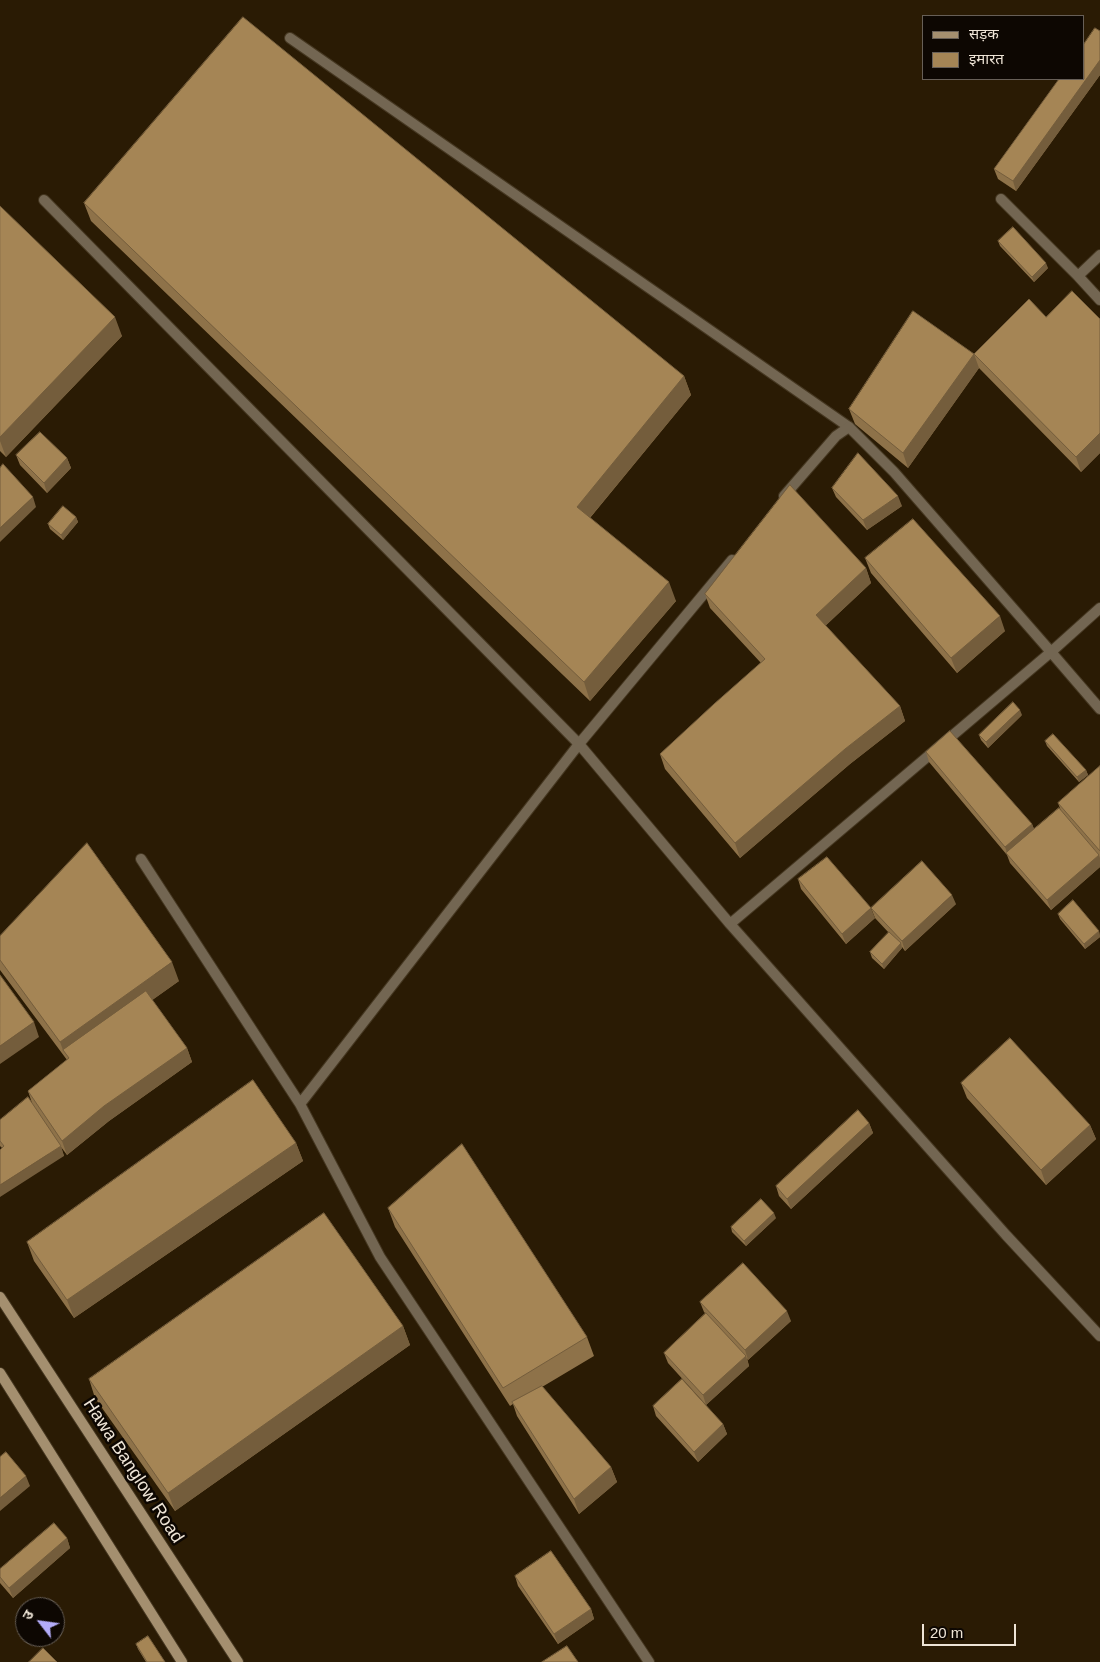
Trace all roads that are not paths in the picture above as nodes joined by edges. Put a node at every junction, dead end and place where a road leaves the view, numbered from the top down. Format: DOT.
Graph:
graph roads {
  1 [pos="290,38"];
  2 [pos="1001,199"];
  3 [pos="44,200"];
  4 [pos="1100,255"];
  5 [pos="1078,276"];
  6 [pos="1100,300"];
  7 [pos="849,427"];
  8 [pos="779,502"];
  9 [pos="735,555"];
  10 [pos="1100,608"];
  11 [pos="1051,652"];
  12 [pos="1100,709"];
  13 [pos="580,744"];
  14 [pos="141,859"];
  15 [pos="730,924"];
  16 [pos="300,1104"];
  17 [pos="0,1297"];
  18 [pos="1100,1336"];
  19 [pos="0,1373"];
  20 [pos="182,1662"];
  21 [pos="238,1662"];
  22 [pos="649,1662"];
  1 -- 7 [label="street"];
  2 -- 5 [label="street"];
  3 -- 13 [label="street"];
  4 -- 5 [label="street"];
  5 -- 6 [label="street"];
  7 -- 8 [label="street"];
  7 -- 11 [label="street"];
  9 -- 13 [label="street"];
  10 -- 11 [label="street"];
  11 -- 12 [label="street"];
  11 -- 15 [label="street"];
  13 -- 15 [label="street"];
  13 -- 16 [label="street"];
  14 -- 16 [label="street"];
  15 -- 18 [label="street"];
  16 -- 22 [label="street"];
  17 -- 21 [label="street, Hawa Banglow Road"];
  19 -- 20 [label="street"];
}
